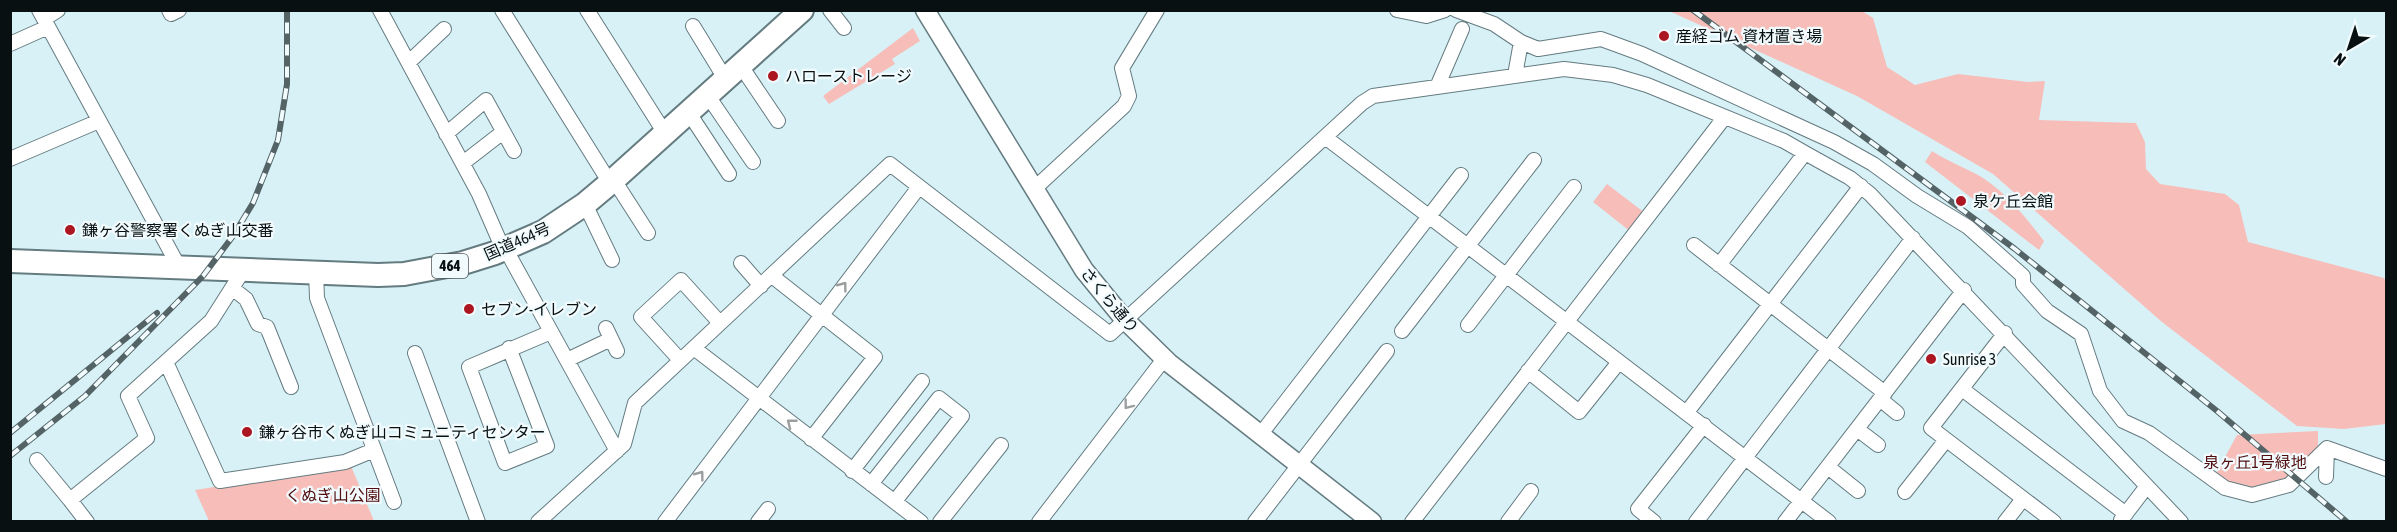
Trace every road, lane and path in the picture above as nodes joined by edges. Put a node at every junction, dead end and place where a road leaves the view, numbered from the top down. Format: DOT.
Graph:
graph roads {
  1 [pos="58,10"];
  2 [pos="169,10"];
  3 [pos="179,10"];
  4 [pos="380,10"];
  5 [pos="502,10"];
  6 [pos="587,10"];
  7 [pos="802,10"];
  8 [pos="830,10"];
  9 [pos="925,10"];
  10 [pos="1157,10"];
  11 [pos="1396,10"];
  12 [pos="1445,10"];
  13 [pos="1456,10"];
  14 [pos="44,19"];
  15 [pos="693,26"];
  16 [pos="843,28"];
  17 [pos="1462,29"];
  18 [pos="440,37"];
  19 [pos="1521,42"];
  20 [pos="10,44"];
  21 [pos="409,62"];
  22 [pos="734,73"];
  23 [pos="1515,75"];
  24 [pos="1437,87"];
  25 [pos="708,96"];
  26 [pos="777,112"];
  27 [pos="689,113"];
  28 [pos="1724,117"];
  29 [pos="99,121"];
  30 [pos="504,132"];
  31 [pos="446,134"];
  32 [pos="666,135"];
  33 [pos="1325,137"];
  34 [pos="514,151"];
  35 [pos="1805,153"];
  36 [pos="10,159"];
  37 [pos="1534,160"];
  38 [pos="753,162"];
  39 [pos="463,163"];
  40 [pos="729,174"];
  41 [pos="1461,175"];
  42 [pos="612,181"];
  43 [pos="1861,186"];
  44 [pos="919,187"];
  45 [pos="1574,187"];
  46 [pos="1034,189"];
  47 [pos="585,204"];
  48 [pos="1429,217"];
  49 [pos="648,234"];
  50 [pos="1913,238"];
  51 [pos="1694,245"];
  52 [pos="1468,246"];
  53 [pos="504,249"];
  54 [pos="12,257"];
  55 [pos="612,260"];
  56 [pos="741,263"];
  57 [pos="1719,265"];
  58 [pos="179,267"];
  59 [pos="316,272"];
  60 [pos="1506,276"];
  61 [pos="236,279"];
  62 [pos="767,281"];
  63 [pos="1964,290"];
  64 [pos="1770,304"];
  65 [pos="821,315"];
  66 [pos="1124,319"];
  67 [pos="1566,321"];
  68 [pos="720,323"];
  69 [pos="1468,325"];
  70 [pos="551,332"];
  71 [pos="1402,332"];
  72 [pos="2005,333"];
  73 [pos="611,339"];
  74 [pos="509,348"];
  75 [pos="695,349"];
  76 [pos="1827,349"];
  77 [pos="1388,351"];
  78 [pos="416,353"];
  79 [pos="1164,359"];
  80 [pos="567,360"];
  81 [pos="680,360"];
  82 [pos="166,362"];
  83 [pos="1619,362"];
  84 [pos="1527,371"];
  85 [pos="921,381"];
  86 [pos="291,387"];
  87 [pos="1962,389"];
  88 [pos="1882,396"];
  89 [pos="758,398"];
  90 [pos="1687,412"];
  91 [pos="1897,413"];
  92 [pos="1704,425"];
  93 [pos="1857,429"];
  94 [pos="1260,435"];
  95 [pos="811,439"];
  96 [pos="1946,440"];
  97 [pos="1878,445"];
  98 [pos="1001,446"];
  99 [pos="2327,448"];
  100 [pos="374,450"];
  101 [pos="617,451"];
  102 [pos="1744,456"];
  103 [pos="37,460"];
  104 [pos="1300,465"];
  105 [pos="1828,466"];
  106 [pos="2386,469"];
  107 [pos="852,471"];
  108 [pos="2326,477"];
  109 [pos="871,484"];
  110 [pos="2147,486"];
  111 [pos="1531,491"];
  112 [pos="1858,491"];
  113 [pos="1905,492"];
  114 [pos="2024,498"];
  115 [pos="70,500"];
  116 [pos="1802,500"];
  117 [pos="894,501"];
  118 [pos="394,502"];
  119 [pos="768,509"];
  120 [pos="2123,518"];
  121 [pos="87,522"];
  122 [pos="478,522"];
  123 [pos="538,522"];
  124 [pos="665,522"];
  125 [pos="758,522"];
  126 [pos="921,522"];
  127 [pos="940,522"];
  128 [pos="1039,522"];
  129 [pos="1255,522"];
  130 [pos="1372,522"];
  131 [pos="1412,522"];
  132 [pos="1508,522"];
  133 [pos="1654,522"];
  134 [pos="1696,522"];
  135 [pos="1785,522"];
  136 [pos="1829,522"];
  137 [pos="2005,522"];
  138 [pos="2054,522"];
  139 [pos="2181,522"];
  1 -- 14 [label="street"];
  2 -- 3 [label="street"];
  4 -- 21 [label="street"];
  5 -- 42 [label="street"];
  6 -- 32 [label="street"];
  7 -- 22 [label="highway, 国道464号 / 464"];
  8 -- 16 [label="street"];
  9 -- 46 [label="street, さくら通り"];
  10 -- 46 [label="street"];
  11 -- 12 [label="street"];
  13 -- 19 [label="street"];
  14 -- 20 [label="street"];
  14 -- 29 [label="street"];
  15 -- 22 [label="street"];
  17 -- 24 [label="street"];
  18 -- 21 [label="street"];
  19 -- 23 [label="street"];
  19 -- 99 [label="street"];
  21 -- 31 [label="street"];
  22 -- 25 [label="highway, 国道464号 / 464"];
  22 -- 26 [label="street"];
  23 -- 24 [label="street"];
  23 -- 28 [label="street"];
  24 -- 33 [label="street"];
  25 -- 27 [label="highway, 国道464号 / 464"];
  25 -- 38 [label="street"];
  27 -- 32 [label="highway, 国道464号 / 464"];
  27 -- 40 [label="street"];
  28 -- 35 [label="street"];
  28 -- 67 [label="street"];
  29 -- 36 [label="street"];
  29 -- 58 [label="street"];
  30 -- 31 [label="street"];
  30 -- 34 [label="street"];
  30 -- 39 [label="street"];
  31 -- 39 [label="street"];
  32 -- 42 [label="highway, 国道464号 / 464"];
  33 -- 48 [label="street"];
  33 -- 66 [label="street"];
  35 -- 43 [label="street"];
  35 -- 57 [label="street"];
  37 -- 52 [label="street"];
  39 -- 53 [label="street"];
  41 -- 48 [label="street"];
  42 -- 47 [label="highway, 国道464号 / 464"];
  42 -- 49 [label="street"];
  43 -- 50 [label="street"];
  43 -- 64 [label="street"];
  44 -- 62 [label="street"];
  65 -- 44 [label="street, one-way"];
  44 -- 66 [label="street"];
  45 -- 60 [label="street"];
  46 -- 66 [label="street, さくら通り"];
  47 -- 53 [label="highway, 国道464号 / 464"];
  47 -- 55 [label="street"];
  48 -- 52 [label="street"];
  48 -- 94 [label="street"];
  50 -- 63 [label="street"];
  50 -- 76 [label="street"];
  51 -- 57 [label="street"];
  52 -- 60 [label="street"];
  52 -- 71 [label="street"];
  53 -- 59 [label="highway, 国道464号 / 464"];
  53 -- 70 [label="street"];
  54 -- 58 [label="highway, 国道464号 / 464"];
  56 -- 62 [label="street"];
  57 -- 64 [label="street"];
  58 -- 61 [label="highway, 国道464号 / 464"];
  59 -- 61 [label="highway, 国道464号 / 464"];
  59 -- 100 [label="street"];
  60 -- 67 [label="street"];
  60 -- 69 [label="street"];
  61 -- 82 [label="street"];
  61 -- 86 [label="street"];
  62 -- 65 [label="street"];
  62 -- 68 [label="street"];
  63 -- 72 [label="street"];
  63 -- 88 [label="street"];
  64 -- 76 [label="street"];
  64 -- 90 [label="street"];
  65 -- 89 [label="street"];
  65 -- 95 [label="street"];
  66 -- 79 [label="street, さくら通り"];
  67 -- 83 [label="street"];
  67 -- 84 [label="street"];
  68 -- 75 [label="street"];
  68 -- 81 [label="street"];
  70 -- 74 [label="street"];
  70 -- 80 [label="street"];
  72 -- 87 [label="street"];
  72 -- 110 [label="street"];
  73 -- 80 [label="street"];
  74 -- 74 [label="street"];
  75 -- 81 [label="street"];
  75 -- 89 [label="street"];
  76 -- 88 [label="street"];
  76 -- 102 [label="street"];
  77 -- 104 [label="street"];
  78 -- 122 [label="street"];
  79 -- 94 [label="street, さくら通り"];
  79 -- 128 [label="street, one-way"];
  80 -- 101 [label="street"];
  81 -- 101 [label="street"];
  82 -- 100 [label="street"];
  82 -- 115 [label="street"];
  83 -- 84 [label="street"];
  83 -- 90 [label="street"];
  84 -- 131 [label="street"];
  85 -- 107 [label="street"];
  87 -- 96 [label="street"];
  87 -- 120 [label="street"];
  88 -- 91 [label="street"];
  88 -- 93 [label="street"];
  95 -- 89 [label="street, one-way"];
  124 -- 89 [label="street, one-way"];
  90 -- 92 [label="street"];
  92 -- 102 [label="street"];
  92 -- 133 [label="street"];
  93 -- 97 [label="street"];
  93 -- 105 [label="street"];
  94 -- 104 [label="street, さくら通り"];
  95 -- 107 [label="street"];
  96 -- 113 [label="street"];
  96 -- 114 [label="street"];
  98 -- 127 [label="street"];
  99 -- 106 [label="street"];
  99 -- 108 [label="street"];
  100 -- 118 [label="street"];
  101 -- 123 [label="street"];
  102 -- 116 [label="street"];
  102 -- 134 [label="street"];
  103 -- 115 [label="street"];
  104 -- 129 [label="street"];
  104 -- 130 [label="street, さくら通り"];
  105 -- 112 [label="street"];
  105 -- 116 [label="street"];
  107 -- 109 [label="street"];
  109 -- 117 [label="street"];
  109 -- 117 [label="street"];
  110 -- 120 [label="street"];
  110 -- 139 [label="street"];
  111 -- 132 [label="street"];
  114 -- 137 [label="street"];
  114 -- 138 [label="street"];
  115 -- 121 [label="street"];
  116 -- 135 [label="street"];
  116 -- 136 [label="street"];
  117 -- 126 [label="street"];
  119 -- 125 [label="street"];
}
